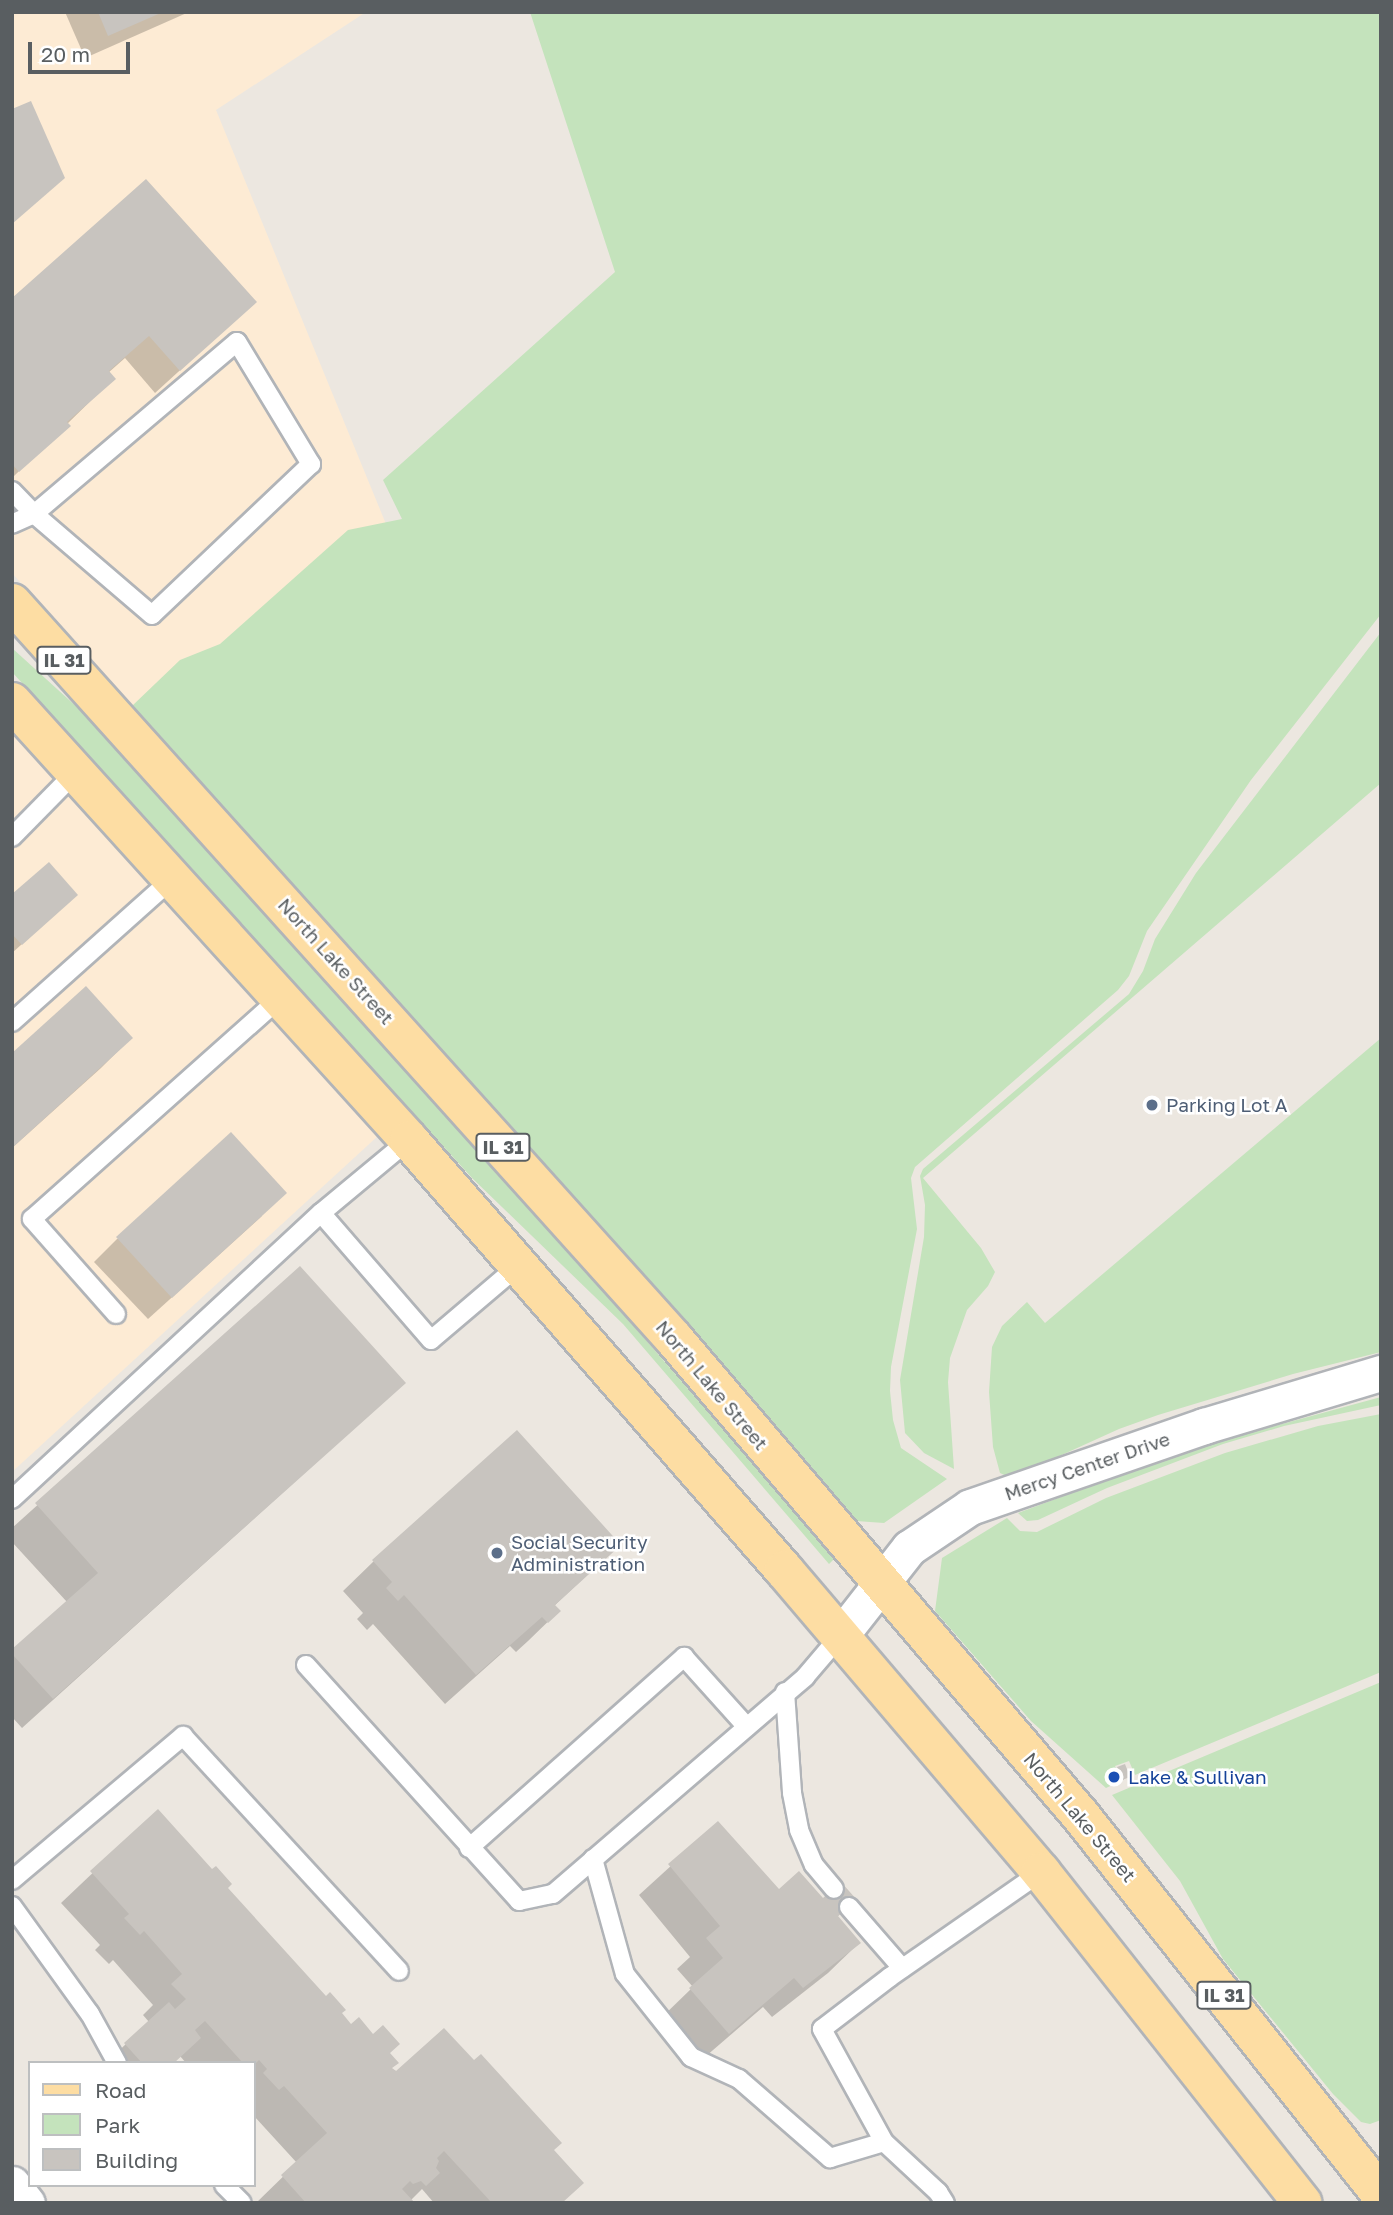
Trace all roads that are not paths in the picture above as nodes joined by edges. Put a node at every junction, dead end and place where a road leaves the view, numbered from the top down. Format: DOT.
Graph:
graph roads {
  1 [pos="12,491"];
  2 [pos="34,513"];
  3 [pos="12,524"];
  4 [pos="12,603"];
  5 [pos="12,702"];
  6 [pos="75,774"];
  7 [pos="12,836"];
  8 [pos="172,879"];
  9 [pos="281,997"];
  10 [pos="12,1022"];
  11 [pos="409,1140"];
  12 [pos="321,1213"];
  13 [pos="519,1265"];
  14 [pos="116,1314"];
  15 [pos="1381,1373"];
  16 [pos="12,1499"];
  17 [pos="881,1584"];
  18 [pos="840,1636"];
  19 [pos="306,1665"];
  20 [pos="785,1692"];
  21 [pos="747,1727"];
  22 [pos="469,1848"];
  23 [pos="593,1859"];
  24 [pos="1041,1872"];
  25 [pos="12,1880"];
  26 [pos="834,1889"];
  27 [pos="12,1906"];
  28 [pos="849,1907"];
  29 [pos="902,1968"];
  30 [pos="399,1971"];
  31 [pos="116,2061"];
  32 [pos="884,2142"];
  33 [pos="12,2184"];
  34 [pos="226,2187"];
  35 [pos="1381,2195"];
  36 [pos="27,2203"];
  37 [pos="242,2203"];
  38 [pos="944,2203"];
  39 [pos="1302,2203"];
  1 -- 2 [label="lane"];
  2 -- 2 [label="lane"];
  2 -- 3 [label="lane"];
  4 -- 17 [label="main road, North Lake Street / IL 31"];
  5 -- 6 [label="main road"];
  6 -- 7 [label="lane"];
  6 -- 8 [label="main road"];
  8 -- 9 [label="main road"];
  8 -- 10 [label="lane"];
  9 -- 11 [label="main road"];
  9 -- 14 [label="lane"];
  11 -- 12 [label="lane"];
  11 -- 13 [label="main road"];
  12 -- 13 [label="lane"];
  12 -- 16 [label="lane"];
  13 -- 18 [label="main road"];
  15 -- 17 [label="street, Mercy Center Drive"];
  17 -- 18 [label="street, Mercy Center Drive"];
  17 -- 35 [label="main road, North Lake Street / IL 31"];
  18 -- 20 [label="lane"];
  18 -- 24 [label="main road"];
  19 -- 22 [label="lane"];
  20 -- 21 [label="lane"];
  20 -- 26 [label="lane"];
  21 -- 22 [label="lane"];
  21 -- 23 [label="lane"];
  22 -- 23 [label="lane"];
  23 -- 32 [label="lane"];
  24 -- 29 [label="lane"];
  24 -- 39 [label="main road"];
  25 -- 30 [label="lane"];
  27 -- 31 [label="lane"];
  28 -- 29 [label="lane"];
  29 -- 32 [label="lane"];
  32 -- 38 [label="lane"];
  33 -- 36 [label="street"];
  34 -- 37 [label="lane"];
}
